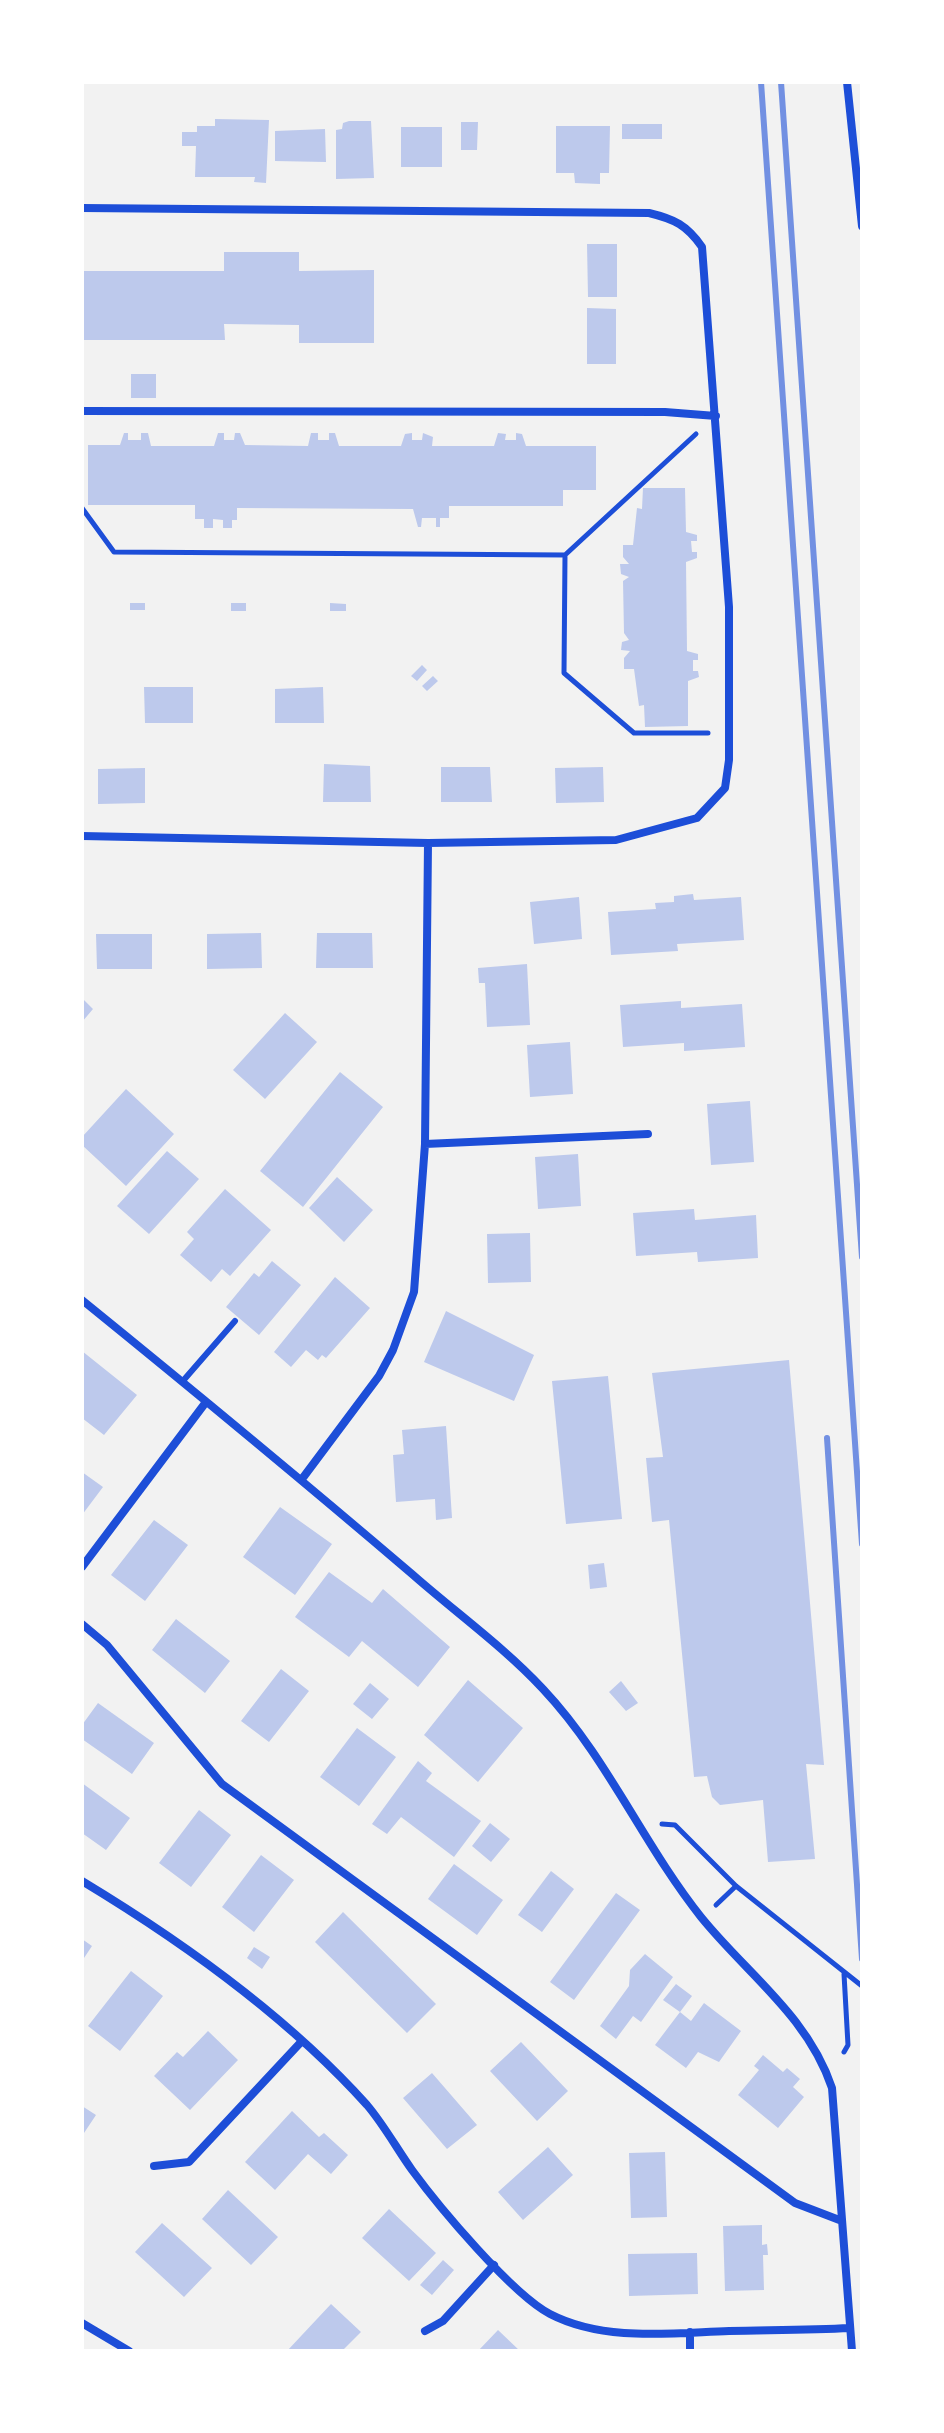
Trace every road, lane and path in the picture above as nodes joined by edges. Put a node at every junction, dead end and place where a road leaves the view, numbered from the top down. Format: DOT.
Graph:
graph roads {
  1 [pos="847,82"];
  2 [pos="860,187"];
  3 [pos="82,208"];
  4 [pos="862,226"];
  5 [pos="82,411"];
  6 [pos="716,416"];
  7 [pos="82,508"];
  8 [pos="565,555"];
  9 [pos="729,733"];
  10 [pos="82,836"];
  11 [pos="428,843"];
  12 [pos="648,1134"];
  13 [pos="425,1144"];
  14 [pos="82,1300"];
  15 [pos="235,1321"];
  16 [pos="182,1382"];
  17 [pos="206,1402"];
  18 [pos="302,1479"];
  19 [pos="82,1567"];
  20 [pos="82,1624"];
  21 [pos="633,1822"];
  22 [pos="82,1881"];
  23 [pos="844,1973"];
  24 [pos="862,1986"];
  25 [pos="301,2042"];
  26 [pos="844,2052"];
  27 [pos="154,2166"];
  28 [pos="842,2221"];
  29 [pos="494,2265"];
  30 [pos="82,2323"];
  31 [pos="850,2328"];
  32 [pos="425,2331"];
  33 [pos="690,2332"];
  34 [pos="129,2351"];
  35 [pos="690,2351"];
  36 [pos="852,2351"];
  1 -- 2 [label="street"];
  2 -- 4 [label="street"];
  3 -- 6 [label="street"];
  5 -- 6 [label="street"];
  6 -- 8 [label="path"];
  6 -- 9 [label="street"];
  7 -- 8 [label="path"];
  8 -- 9 [label="path"];
  9 -- 11 [label="street"];
  10 -- 11 [label="street"];
  11 -- 13 [label="street"];
  12 -- 13 [label="street"];
  13 -- 18 [label="street"];
  14 -- 16 [label="street"];
  15 -- 16 [label="lane"];
  16 -- 17 [label="street"];
  17 -- 18 [label="street"];
  17 -- 19 [label="street"];
  18 -- 21 [label="street"];
  20 -- 28 [label="street"];
  21 -- 23 [label="path"];
  21 -- 28 [label="street"];
  22 -- 25 [label="street"];
  23 -- 24 [label="path"];
  23 -- 26 [label="path"];
  25 -- 27 [label="street"];
  25 -- 29 [label="street"];
  28 -- 31 [label="street"];
  29 -- 32 [label="street"];
  29 -- 33 [label="street"];
  30 -- 34 [label="street"];
  31 -- 33 [label="street"];
  31 -- 36 [label="street"];
  33 -- 35 [label="street"];
}
